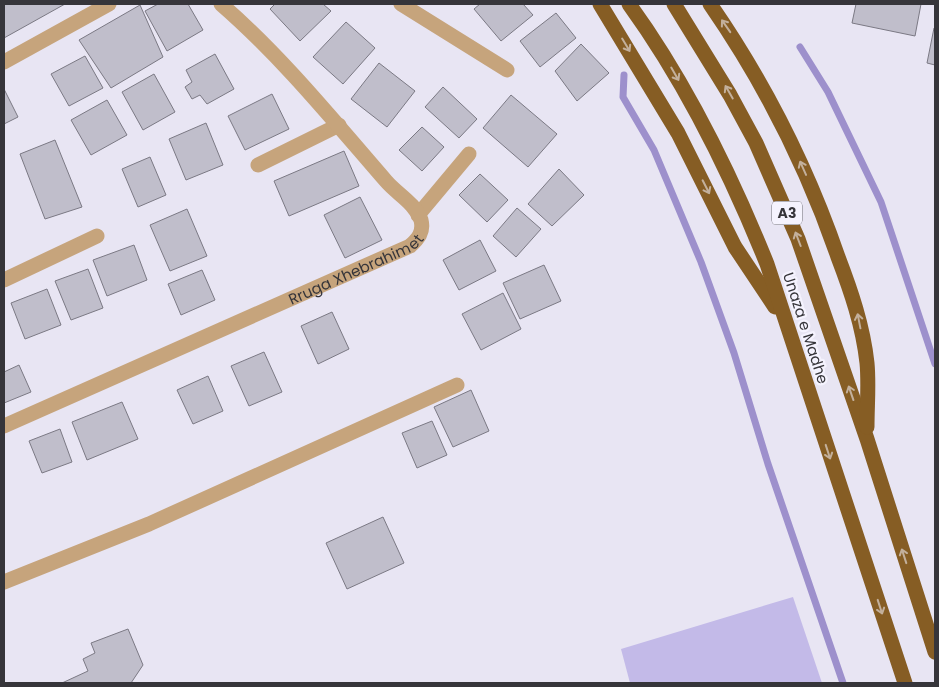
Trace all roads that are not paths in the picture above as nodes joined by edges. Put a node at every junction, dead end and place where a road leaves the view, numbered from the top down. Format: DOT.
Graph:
graph roads {
  1 [pos="110,4"];
  2 [pos="221,4"];
  3 [pos="401,4"];
  4 [pos="600,4"];
  5 [pos="629,4"];
  6 [pos="674,4"];
  7 [pos="710,4"];
  8 [pos="4,62"];
  9 [pos="507,70"];
  10 [pos="339,125"];
  11 [pos="468,154"];
  12 [pos="258,165"];
  13 [pos="418,215"];
  14 [pos="98,236"];
  15 [pos="4,280"];
  16 [pos="786,323"];
  17 [pos="457,385"];
  18 [pos="4,426"];
  19 [pos="867,439"];
  20 [pos="4,582"];
  21 [pos="935,652"];
  22 [pos="905,683"];
  1 -- 8 [label="street"];
  2 -- 10 [label="street, Rruga Xhebrahimet"];
  3 -- 9 [label="street"];
  4 -- 16 [label="highway, one-way"];
  5 -- 16 [label="highway, Unaza e Madhe / A3, one-way"];
  19 -- 6 [label="highway, Unaza e Madhe / A3, one-way"];
  19 -- 7 [label="highway, one-way"];
  10 -- 12 [label="street"];
  10 -- 13 [label="street, Rruga Xhebrahimet"];
  11 -- 13 [label="street"];
  13 -- 18 [label="street, Rruga Xhebrahimet"];
  14 -- 15 [label="street"];
  16 -- 22 [label="highway, Unaza e Madhe / A3, one-way"];
  17 -- 20 [label="street"];
  21 -- 19 [label="highway, Unaza e Madhe / A3, one-way"];
}
